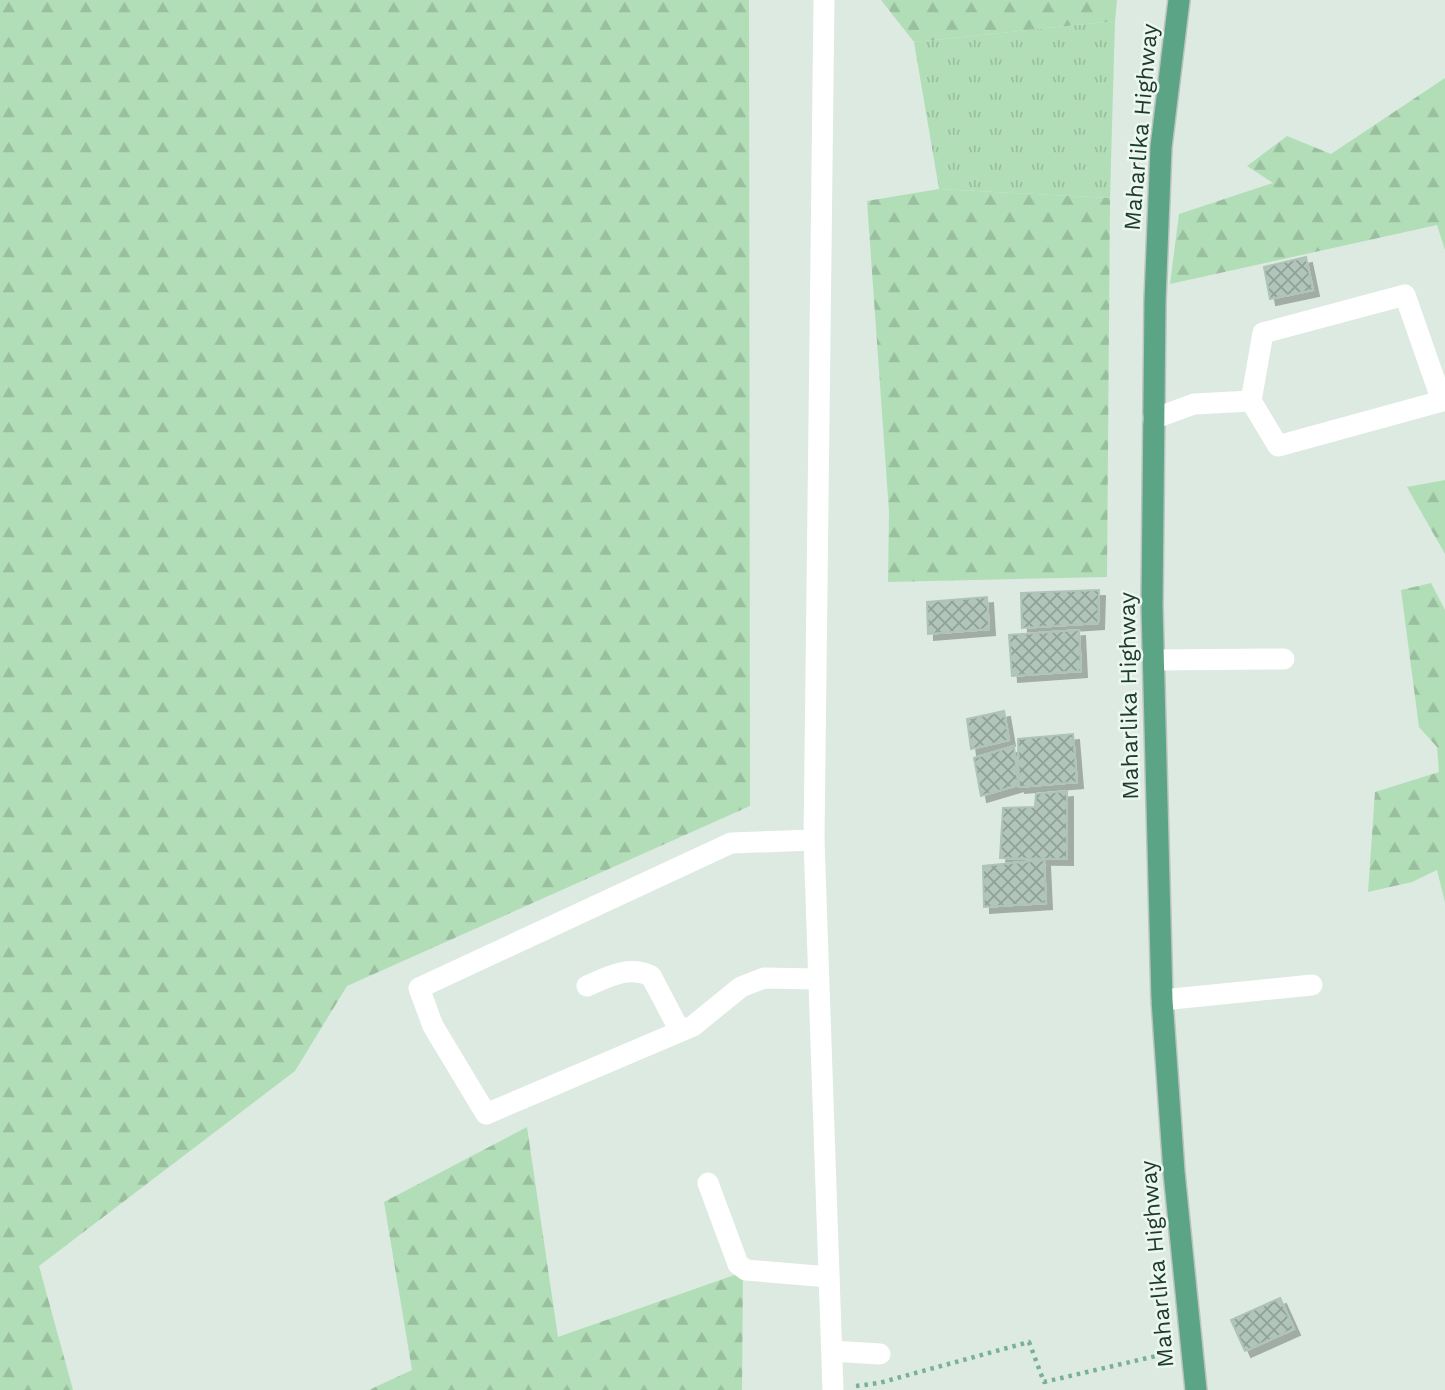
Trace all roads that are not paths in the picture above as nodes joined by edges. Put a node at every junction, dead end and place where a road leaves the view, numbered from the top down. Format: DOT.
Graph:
graph roads {
  1 [pos="824,0"];
  2 [pos="1179,0"];
  3 [pos="1251,401"];
  4 [pos="1153,419"];
  5 [pos="1153,660"];
  6 [pos="1284,660"];
  7 [pos="814,840"];
  8 [pos="817,979"];
  9 [pos="1312,985"];
  10 [pos="587,986"];
  11 [pos="1162,1000"];
  12 [pos="680,1031"];
  13 [pos="708,1184"];
  14 [pos="829,1277"];
  15 [pos="832,1351"];
  16 [pos="880,1354"];
  17 [pos="833,1389"];
  18 [pos="1196,1390"];
  1 -- 7 [label="street"];
  2 -- 4 [label="main road, Maharlika Highway"];
  3 -- 3 [label="street"];
  3 -- 4 [label="street"];
  4 -- 5 [label="main road, Maharlika Highway"];
  5 -- 6 [label="street"];
  5 -- 11 [label="main road, Maharlika Highway"];
  7 -- 8 [label="street"];
  7 -- 12 [label="street"];
  8 -- 12 [label="street"];
  8 -- 14 [label="street"];
  9 -- 11 [label="street"];
  10 -- 12 [label="street"];
  11 -- 18 [label="main road, Maharlika Highway"];
  13 -- 14 [label="street"];
  14 -- 15 [label="street"];
  15 -- 16 [label="street"];
  15 -- 17 [label="street"];
}
